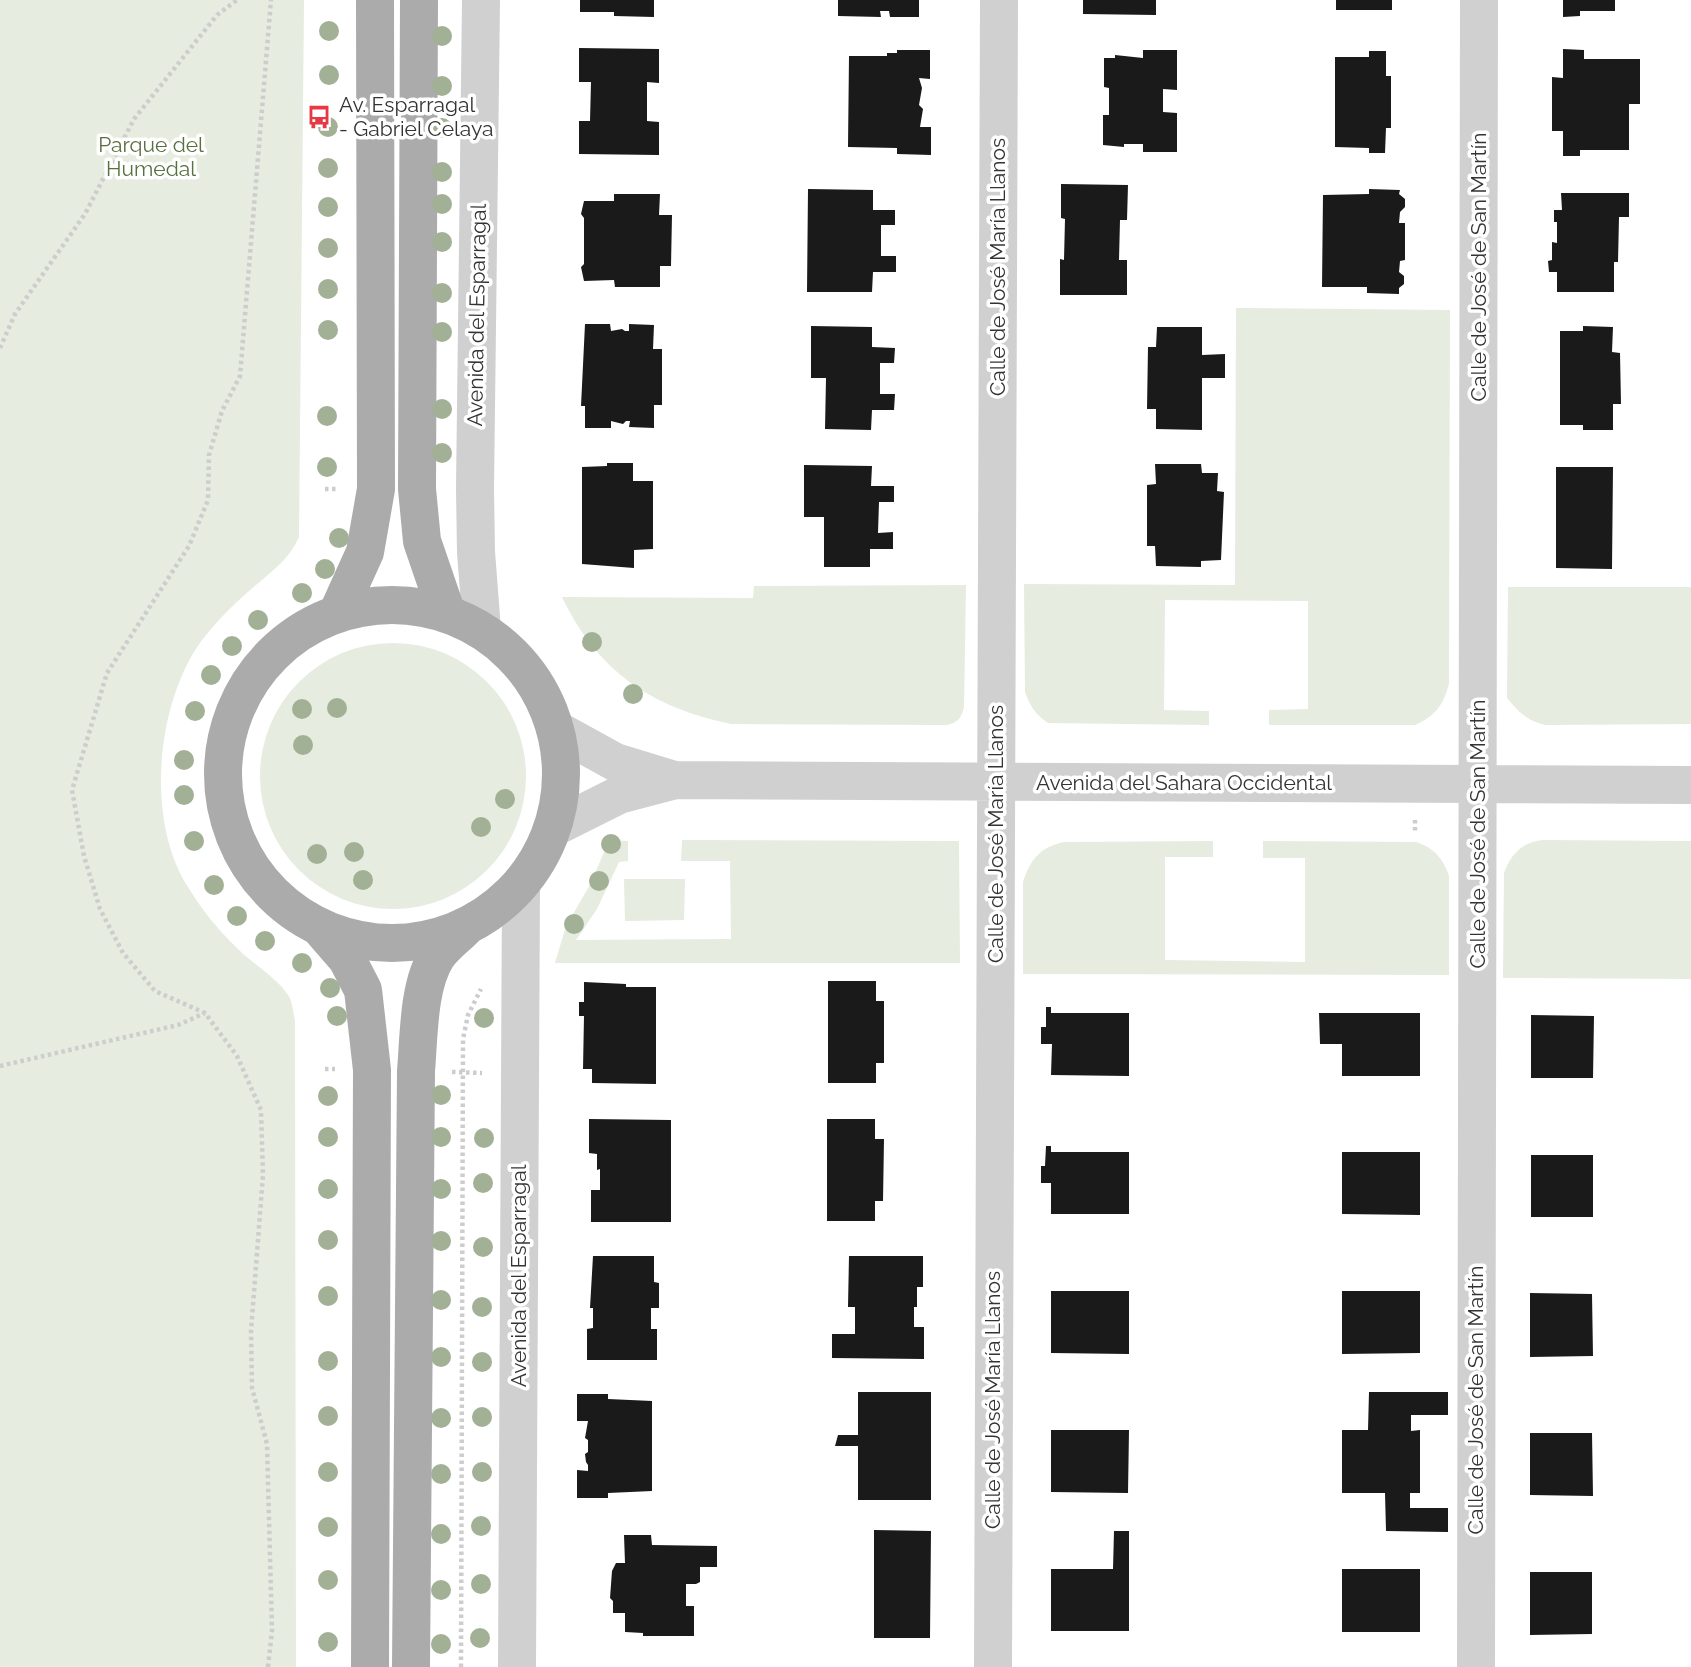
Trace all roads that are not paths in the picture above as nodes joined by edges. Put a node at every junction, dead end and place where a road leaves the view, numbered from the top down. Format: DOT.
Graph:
graph roads {
  1 [pos="374,0"];
  2 [pos="419,0"];
  3 [pos="481,0"];
  4 [pos="999,0"];
  5 [pos="1479,0"];
  6 [pos="337,614"];
  7 [pos="447,614"];
  8 [pos="482,630"];
  9 [pos="557,730"];
  10 [pos="676,780"];
  11 [pos="996,782"];
  12 [pos="1478,784"];
  13 [pos="1691,785"];
  14 [pos="555,827"];
  15 [pos="521,886"];
  16 [pos="465,928"];
  17 [pos="321,929"];
  18 [pos="370,1667"];
  19 [pos="411,1667"];
  20 [pos="517,1667"];
  21 [pos="992,1667"];
  22 [pos="1476,1667"];
  1 -- 6 [label="main road"];
  2 -- 7 [label="main road"];
  3 -- 8 [label="street, Avenida del Esparragal"];
  4 -- 11 [label="street, Calle de José María Llanos"];
  5 -- 12 [label="street, Calle de José de San Martín"];
  6 -- 7 [label="main road"];
  6 -- 17 [label="main road"];
  7 -- 8 [label="main road"];
  8 -- 9 [label="main road"];
  9 -- 10 [label="street, Avenida del Sahara Occidental"];
  9 -- 14 [label="main road"];
  10 -- 11 [label="street, Avenida del Sahara Occidental"];
  10 -- 14 [label="street, Avenida del Sahara Occidental"];
  11 -- 12 [label="street, Avenida del Sahara Occidental"];
  11 -- 21 [label="street, Calle de José María Llanos"];
  12 -- 13 [label="street, Avenida del Sahara Occidental"];
  12 -- 22 [label="street, Calle de José de San Martín"];
  14 -- 15 [label="main road"];
  15 -- 16 [label="main road"];
  15 -- 20 [label="street, Avenida del Esparragal"];
  16 -- 17 [label="main road"];
  16 -- 19 [label="main road"];
  17 -- 18 [label="main road"];
}
